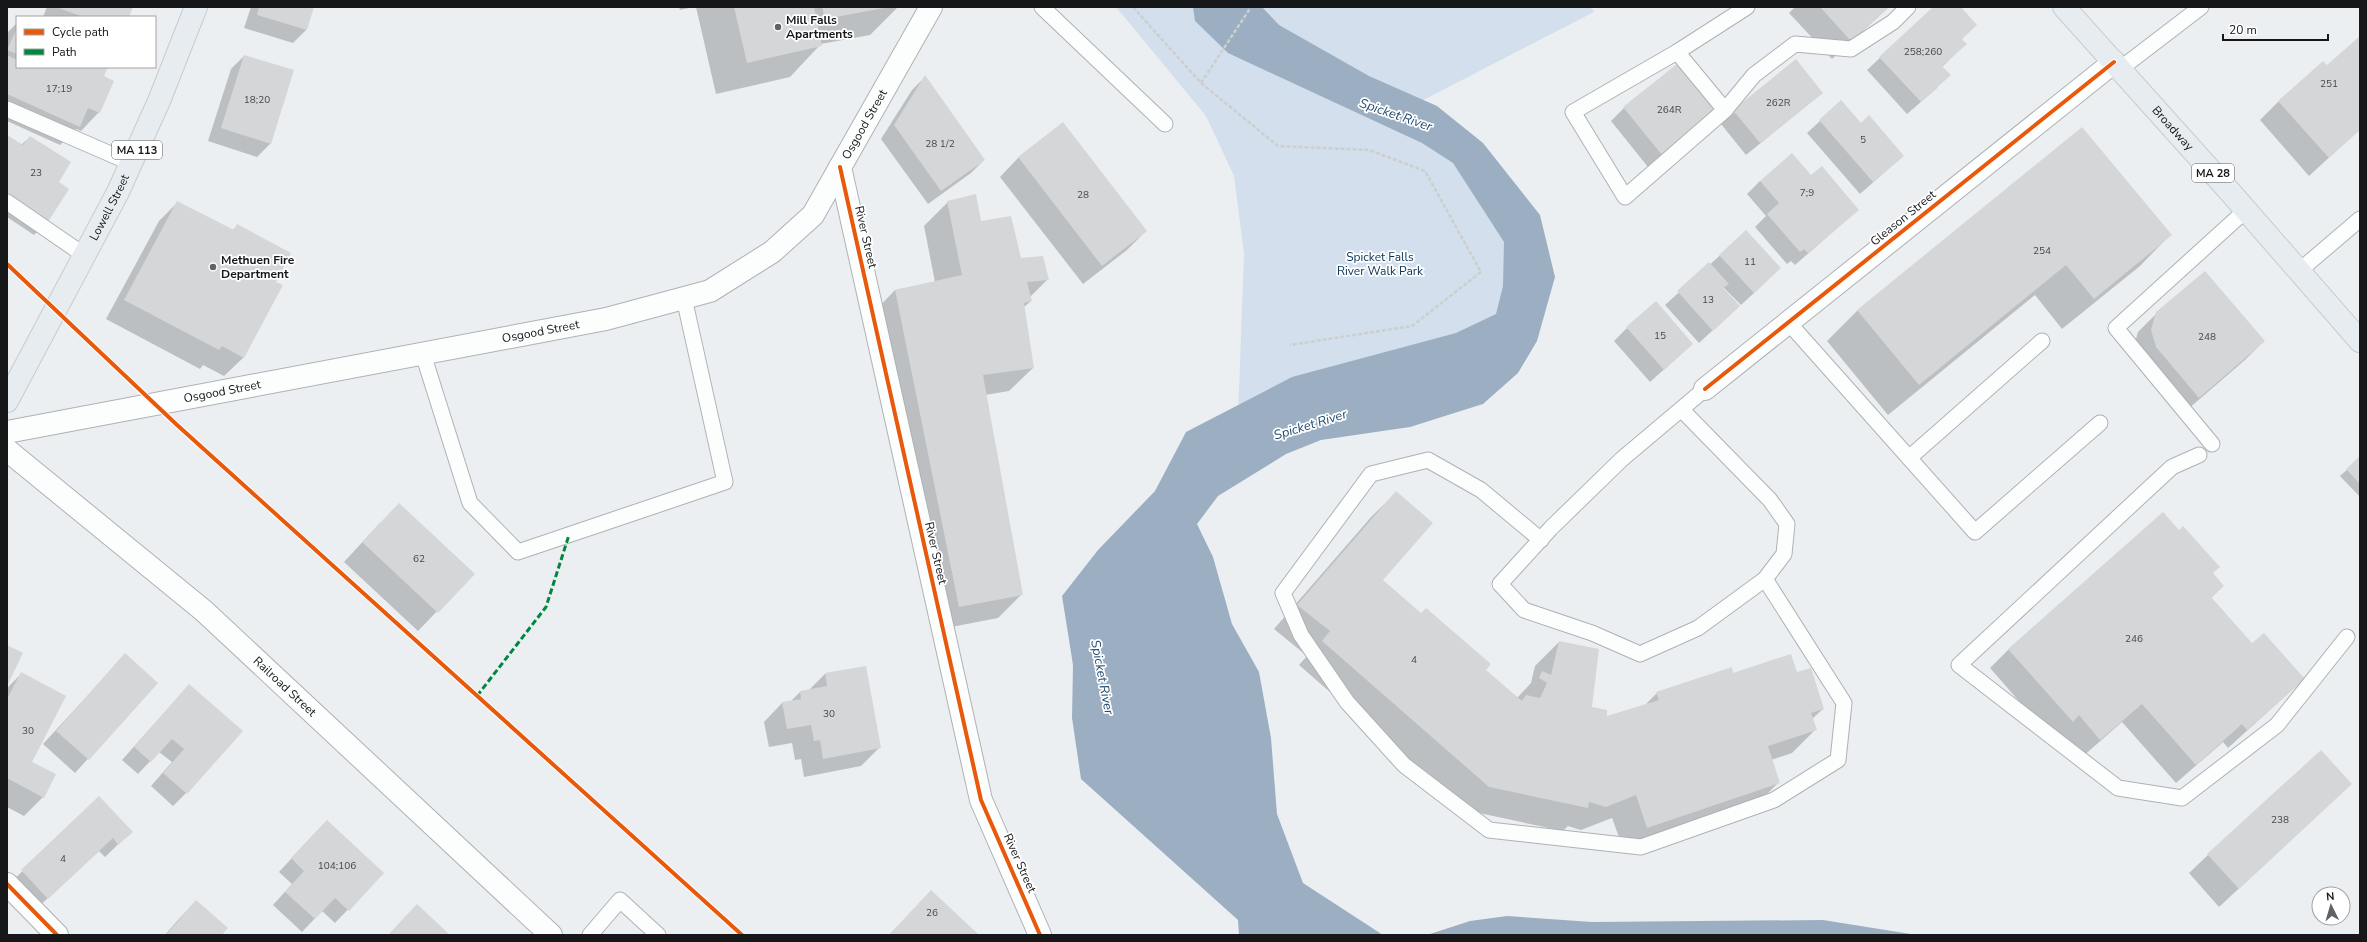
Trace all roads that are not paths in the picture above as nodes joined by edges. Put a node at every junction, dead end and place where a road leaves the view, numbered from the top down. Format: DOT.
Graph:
graph roads {
  1 [pos="196,7"];
  2 [pos="931,7"];
  3 [pos="1042,7"];
  4 [pos="1747,7"];
  5 [pos="1908,7"];
  6 [pos="2064,7"];
  7 [pos="2201,7"];
  8 [pos="1677,52"];
  9 [pos="2117,65"];
  10 [pos="7,109"];
  11 [pos="1725,110"];
  12 [pos="1165,124"];
  13 [pos="131,163"];
  14 [pos="840,167"];
  15 [pos="7,202"];
  16 [pos="2246,210"];
  17 [pos="2360,219"];
  18 [pos="84,255"];
  19 [pos="2299,271"];
  20 [pos="684,298"];
  21 [pos="1788,322"];
  22 [pos="2042,341"];
  23 [pos="2360,341"];
  24 [pos="423,354"];
  25 [pos="1705,389"];
  26 [pos="7,401"];
  27 [pos="1681,409"];
  28 [pos="2100,423"];
  29 [pos="7,432"];
  30 [pos="2212,444"];
  31 [pos="7,450"];
  32 [pos="2199,455"];
  33 [pos="1909,458"];
  34 [pos="1541,540"];
  35 [pos="1765,579"];
  36 [pos="2346,637"];
  37 [pos="7,884"];
  38 [pos="57,935"];
  39 [pos="551,935"];
  40 [pos="590,935"];
  41 [pos="658,935"];
  42 [pos="1040,935"];
  1 -- 13 [label="main road, Lowell Street / MA 113"];
  2 -- 14 [label="main road, Osgood Street"];
  3 -- 12 [label="lane"];
  4 -- 8 [label="lane"];
  5 -- 11 [label="lane"];
  6 -- 9 [label="main road, Broadway / MA 28"];
  7 -- 9 [label="lane"];
  8 -- 11 [label="lane"];
  8 -- 11 [label="lane"];
  9 -- 16 [label="main road, Broadway / MA 28"];
  9 -- 21 [label="main road, Gleason Street"];
  10 -- 13 [label="lane"];
  13 -- 18 [label="main road, Lowell Street / MA 113"];
  14 -- 20 [label="main road, Osgood Street"];
  14 -- 42 [label="main road, River Street"];
  15 -- 18 [label="lane"];
  16 -- 19 [label="main road, Broadway / MA 28"];
  16 -- 30 [label="lane"];
  17 -- 19 [label="lane"];
  18 -- 26 [label="main road, Lowell Street / MA 113"];
  19 -- 23 [label="main road, Broadway / MA 28"];
  20 -- 24 [label="main road, Osgood Street"];
  20 -- 24 [label="lane"];
  21 -- 25 [label="main road, Gleason Street"];
  21 -- 33 [label="lane"];
  22 -- 33 [label="lane"];
  24 -- 29 [label="main road, Osgood Street"];
  25 -- 27 [label="lane"];
  27 -- 34 [label="lane"];
  27 -- 35 [label="lane"];
  28 -- 33 [label="lane"];
  31 -- 39 [label="main road, Railroad Street"];
  32 -- 36 [label="lane"];
  34 -- 35 [label="lane"];
  34 -- 35 [label="lane"];
  37 -- 38 [label="main road"];
  40 -- 41 [label="lane"];
}
